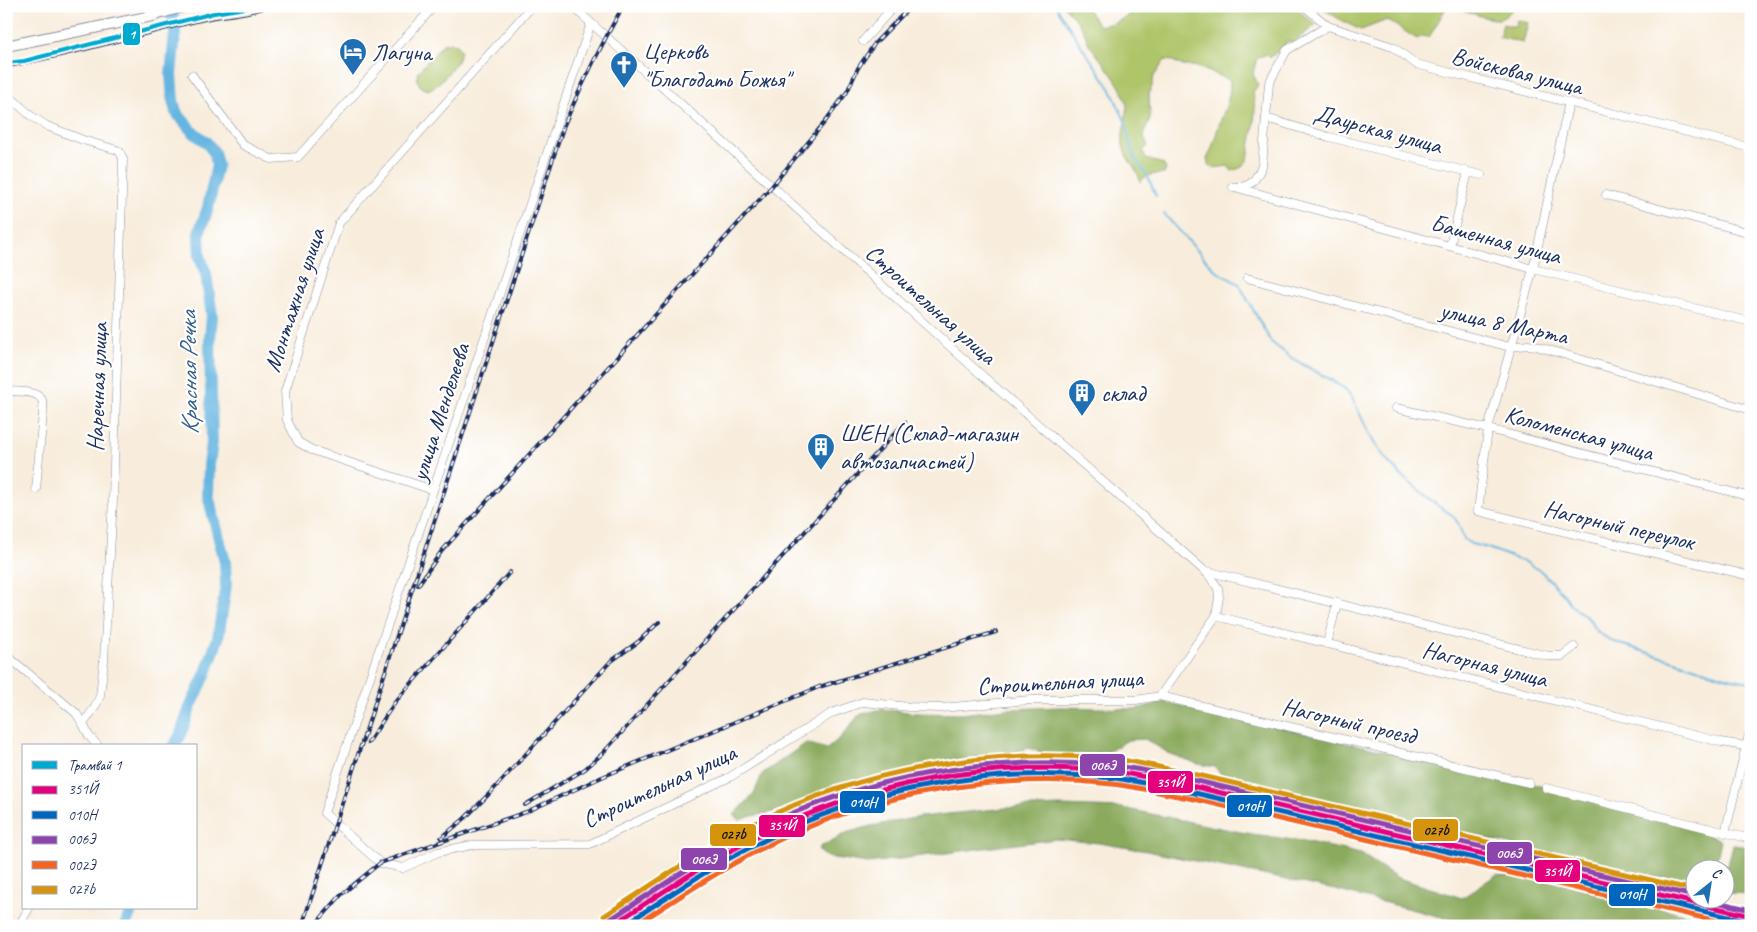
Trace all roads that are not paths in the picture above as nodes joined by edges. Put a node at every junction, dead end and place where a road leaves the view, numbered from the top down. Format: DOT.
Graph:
graph roads {
  1 [pos="185,6"];
  2 [pos="434,6"];
  3 [pos="532,6"];
  4 [pos="572,6"];
  5 [pos="894,6"];
  6 [pos="1304,6"];
  7 [pos="591,23"];
  8 [pos="1328,26"];
  9 [pos="864,41"];
  10 [pos="6,46"];
  11 [pos="192,74"];
  12 [pos="6,93"];
  13 [pos="1570,102"];
  14 [pos="1266,118"];
  15 [pos="1751,148"];
  16 [pos="1468,172"];
  17 [pos="1482,175"];
  18 [pos="1606,195"];
  19 [pos="1751,233"];
  20 [pos="1450,246"];
  21 [pos="1533,269"];
  22 [pos="1247,278"];
  23 [pos="1751,322"];
  24 [pos="1510,347"];
  25 [pos="6,391"];
  26 [pos="1396,408"];
  27 [pos="1751,410"];
  28 [pos="1488,429"];
  29 [pos="36,489"];
  30 [pos="434,490"];
  31 [pos="1751,497"];
  32 [pos="1204,570"];
  33 [pos="1751,576"];
  34 [pos="1337,603"];
  35 [pos="1216,616"];
  36 [pos="1327,644"];
  37 [pos="1574,648"];
  38 [pos="6,655"];
  39 [pos="1160,696"];
  40 [pos="83,724"];
  41 [pos="1750,733"];
  42 [pos="96,744"];
  43 [pos="1745,746"];
  44 [pos="1529,783"];
  45 [pos="1546,788"];
  46 [pos="324,814"];
  47 [pos="1725,833"];
  48 [pos="1751,839"];
  49 [pos="28,910"];
  50 [pos="20,926"];
  1 -- 10 [label="main road"];
  2 -- 11 [label="street"];
  3 -- 30 [label="street, Монтажная улица"];
  4 -- 7 [label="street, Строительная улица"];
  5 -- 9 [label="street"];
  6 -- 8 [label="street"];
  7 -- 30 [label="street, улица Менделеева"];
  7 -- 32 [label="street, Строительная улица"];
  8 -- 13 [label="street, Войсковая улица"];
  8 -- 14 [label="street"];
  12 -- 40 [label="street, Наречная улица"];
  13 -- 15 [label="street, Войсковая улица"];
  13 -- 21 [label="street"];
  14 -- 16 [label="street, Даурская улица"];
  14 -- 20 [label="street, Башенная улица"];
  16 -- 17 [label="street, Даурская улица"];
  16 -- 20 [label="street"];
  18 -- 19 [label="street"];
  20 -- 21 [label="street, Башенная улица"];
  21 -- 23 [label="street, Башенная улица"];
  21 -- 24 [label="street"];
  22 -- 24 [label="street, улица 8 Марта"];
  24 -- 27 [label="street, улица 8 Марта"];
  24 -- 28 [label="street"];
  25 -- 29 [label="street"];
  26 -- 28 [label="street, Коломенская улица"];
  28 -- 31 [label="street, Коломенская улица"];
  28 -- 33 [label="street, Нагорный переулок"];
  30 -- 46 [label="street, улица Менделеева"];
  32 -- 34 [label="street"];
  32 -- 35 [label="street, Строительная улица"];
  34 -- 36 [label="street"];
  34 -- 37 [label="street"];
  35 -- 36 [label="street, Нагорная улица"];
  35 -- 39 [label="street, Строительная улица"];
  36 -- 43 [label="street, Нагорная улица"];
  38 -- 40 [label="street"];
  39 -- 44 [label="street, Нагорный проезд"];
  39 -- 46 [label="street, Строительная улица"];
  40 -- 42 [label="street"];
  41 -- 43 [label="street"];
  43 -- 47 [label="street"];
  45 -- 47 [label="street"];
  47 -- 48 [label="street"];
  49 -- 50 [label="street"];
}
